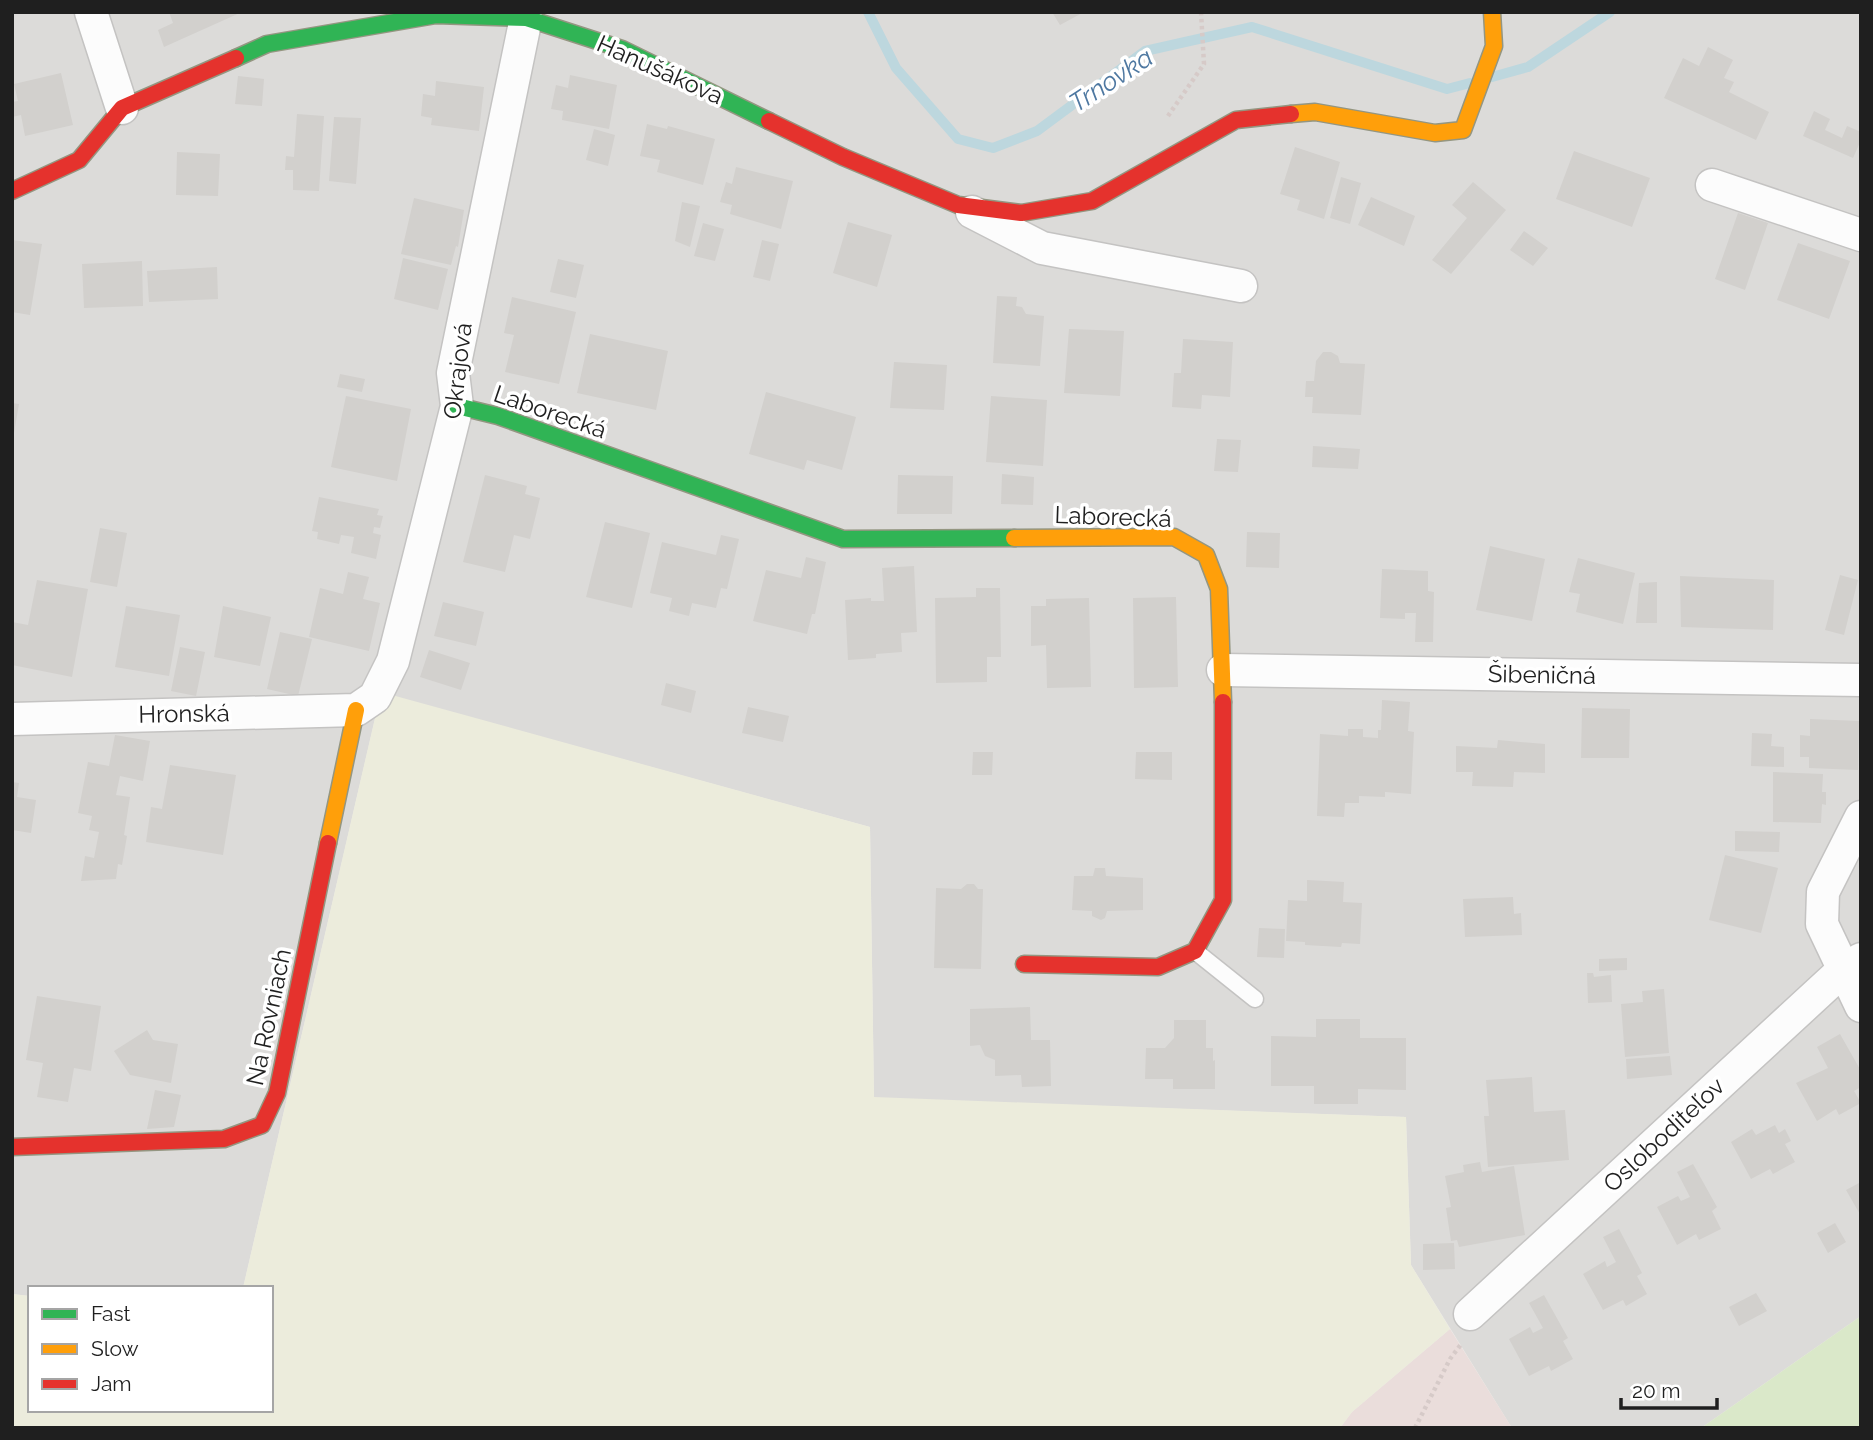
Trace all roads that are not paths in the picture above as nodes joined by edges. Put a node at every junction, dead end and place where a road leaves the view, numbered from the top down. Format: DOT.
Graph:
graph roads {
  1 [pos="91,12"];
  2 [pos="1492,12"];
  3 [pos="526,18"];
  4 [pos="122,108"];
  5 [pos="1712,185"];
  6 [pos="12,191"];
  7 [pos="958,205"];
  8 [pos="1861,235"];
  9 [pos="1241,286"];
  10 [pos="457,406"];
  11 [pos="1223,670"];
  12 [pos="1861,681"];
  13 [pos="356,710"];
  14 [pos="12,719"];
  15 [pos="1861,817"];
  16 [pos="1195,951"];
  17 [pos="1024,964"];
  18 [pos="1852,965"];
  19 [pos="1255,999"];
  20 [pos="1861,1006"];
  21 [pos="12,1147"];
  22 [pos="1470,1314"];
  1 -- 4 [label="street"];
  2 -- 7 [label="street, Hanušákova"];
  3 -- 4 [label="street, Hanušákova"];
  3 -- 7 [label="street, Hanušákova"];
  3 -- 10 [label="street, Okrajová"];
  4 -- 6 [label="street, Hanušákova"];
  5 -- 8 [label="street"];
  7 -- 9 [label="street, Hanušákova"];
  10 -- 11 [label="street, Laborecká"];
  10 -- 13 [label="street, Okrajová"];
  11 -- 12 [label="street, Šibeničná"];
  11 -- 16 [label="street, Laborecká"];
  13 -- 14 [label="street, Hronská"];
  13 -- 21 [label="street, Na Rovniach"];
  15 -- 18 [label="street"];
  16 -- 17 [label="street"];
  16 -- 19 [label="lane"];
  18 -- 20 [label="street"];
  18 -- 22 [label="street, Osloboditeľov"];
}
